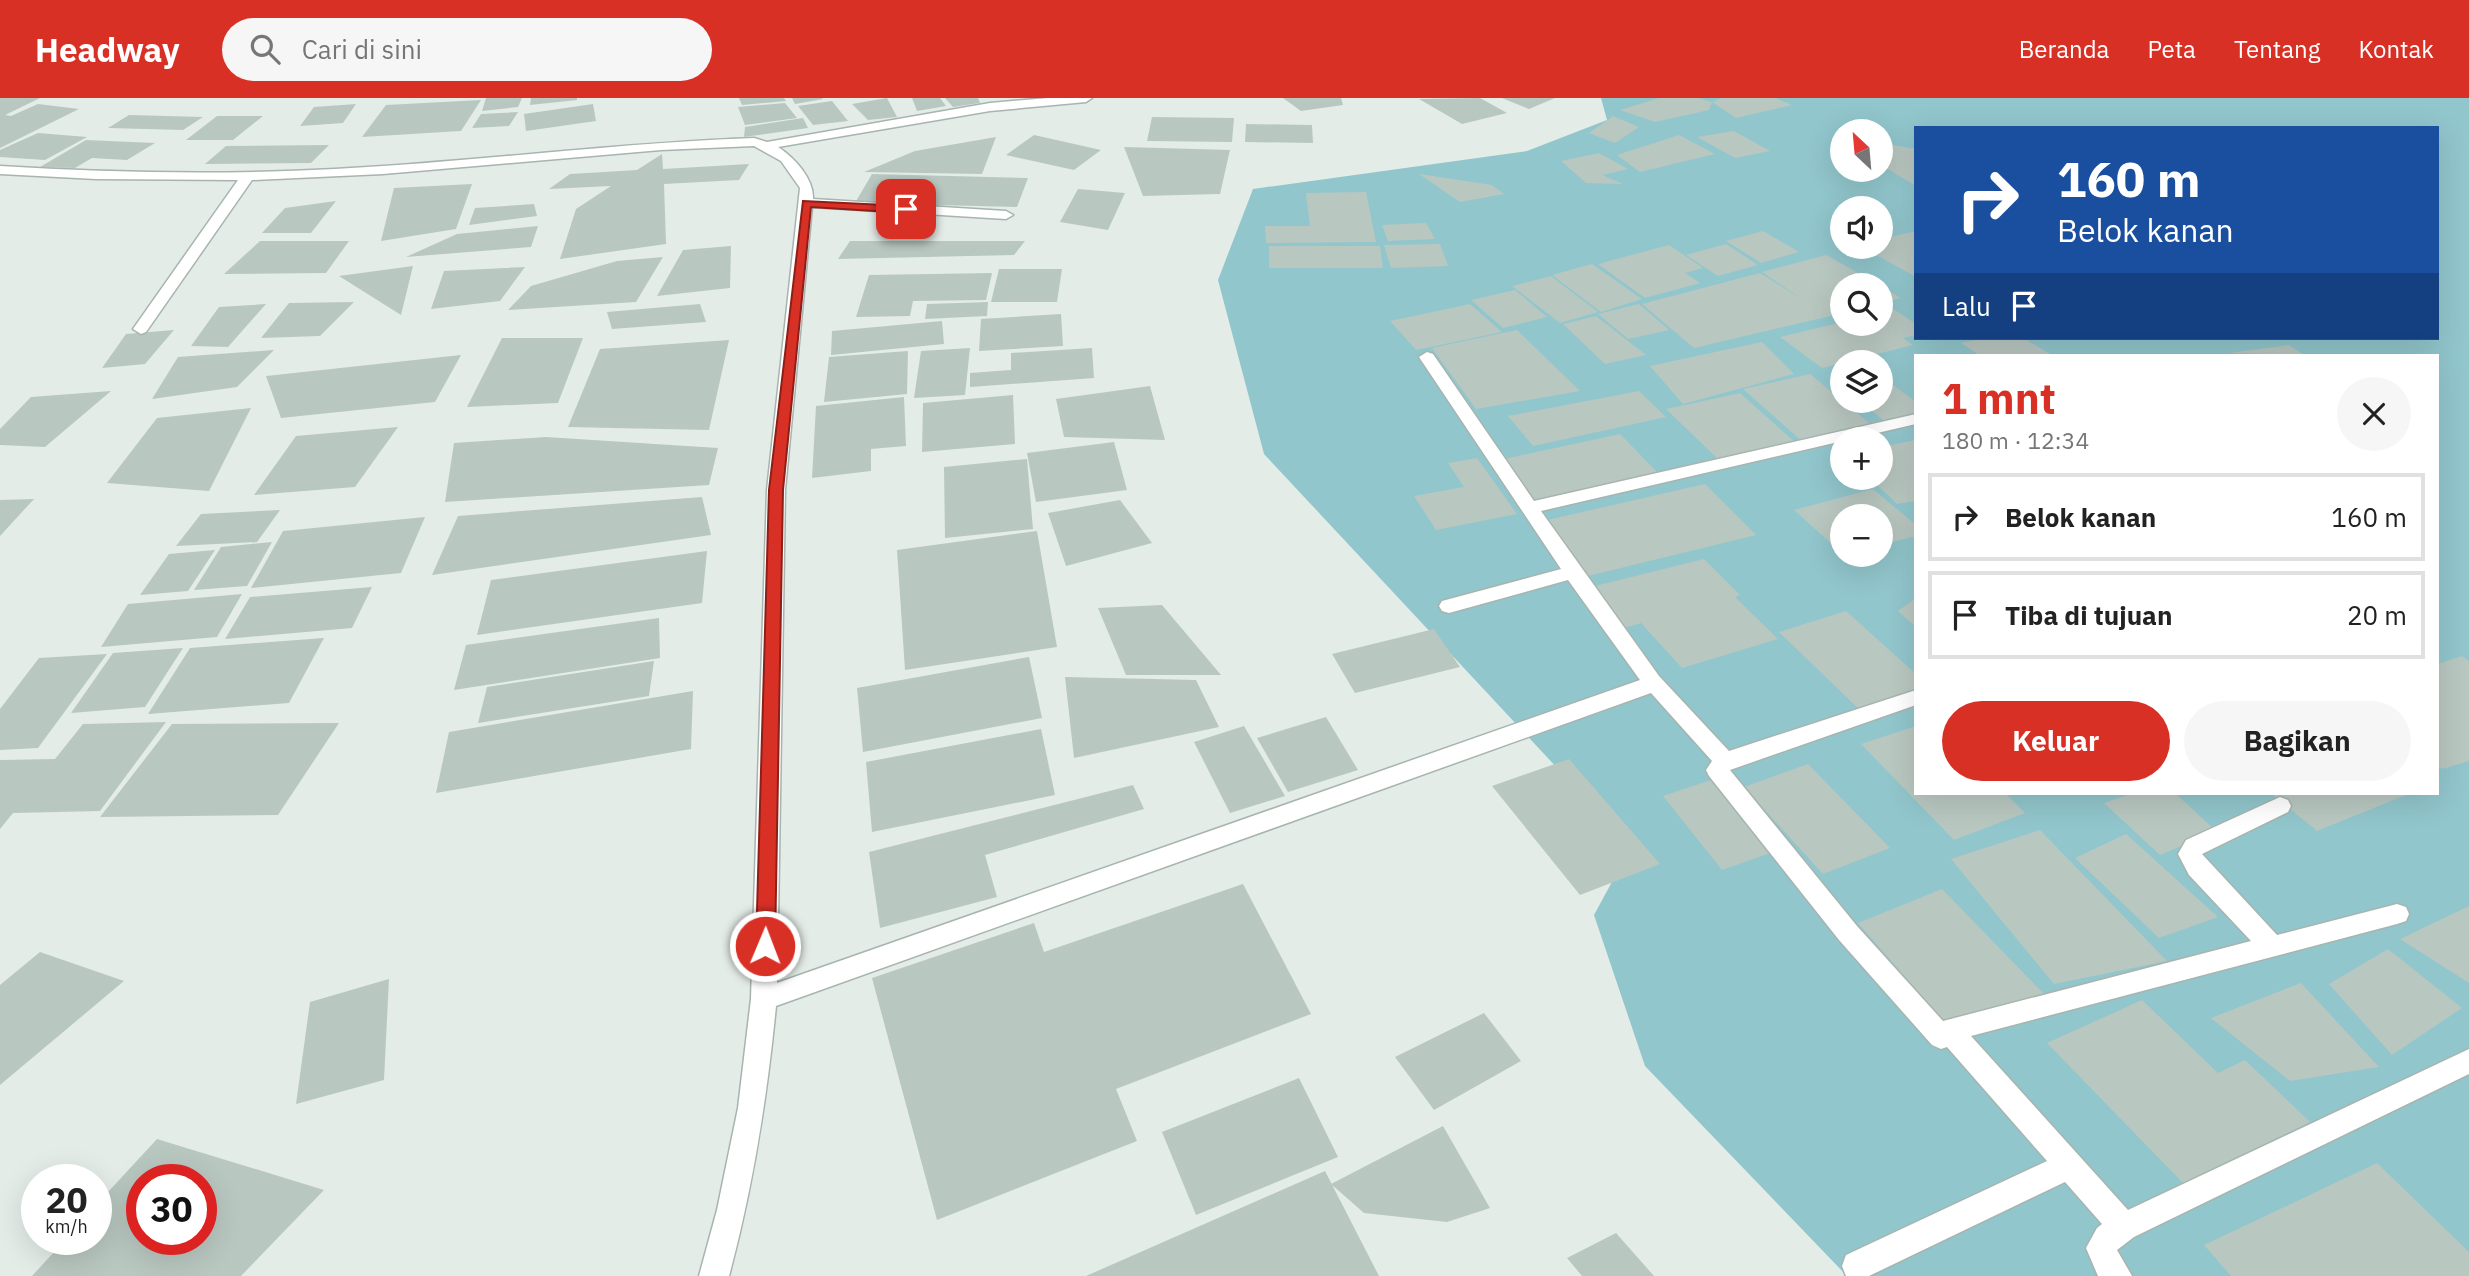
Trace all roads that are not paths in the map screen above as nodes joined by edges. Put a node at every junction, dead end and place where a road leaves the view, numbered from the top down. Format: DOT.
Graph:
graph roads {
  1 [pos="1086,98"];
  2 [pos="769,145"];
  3 [pos="0,170"];
  4 [pos="248,176"];
  5 [pos="806,203"];
  6 [pos="1006,215"];
  7 [pos="141,329"];
  8 [pos="1427,356"];
  9 [pos="1914,419"];
  10 [pos="1530,508"];
  11 [pos="1573,572"];
  12 [pos="1449,606"];
  13 [pos="1647,685"];
  14 [pos="1914,697"];
  15 [pos="1725,761"];
  16 [pos="2280,806"];
  17 [pos="2397,914"];
  18 [pos="2272,946"];
  19 [pos="764,999"];
  20 [pos="1949,1030"];
  21 [pos="2469,1061"];
  22 [pos="2068,1166"];
  23 [pos="2124,1227"];
  24 [pos="1857,1266"];
  25 [pos="714,1276"];
  26 [pos="2117,1276"];
  1 -- 2 [label="street"];
  2 -- 4 [label="street"];
  2 -- 5 [label="street"];
  3 -- 4 [label="street"];
  4 -- 7 [label="street"];
  5 -- 6 [label="street"];
  5 -- 19 [label="street"];
  8 -- 10 [label="street"];
  9 -- 10 [label="street"];
  10 -- 11 [label="street"];
  11 -- 12 [label="street"];
  11 -- 13 [label="street"];
  13 -- 15 [label="street"];
  13 -- 19 [label="street"];
  14 -- 15 [label="street"];
  15 -- 20 [label="street"];
  16 -- 18 [label="street"];
  17 -- 18 [label="street"];
  18 -- 20 [label="street"];
  19 -- 25 [label="street"];
  20 -- 22 [label="street"];
  21 -- 23 [label="street"];
  22 -- 23 [label="street"];
  22 -- 24 [label="street"];
  23 -- 26 [label="street"];
}
